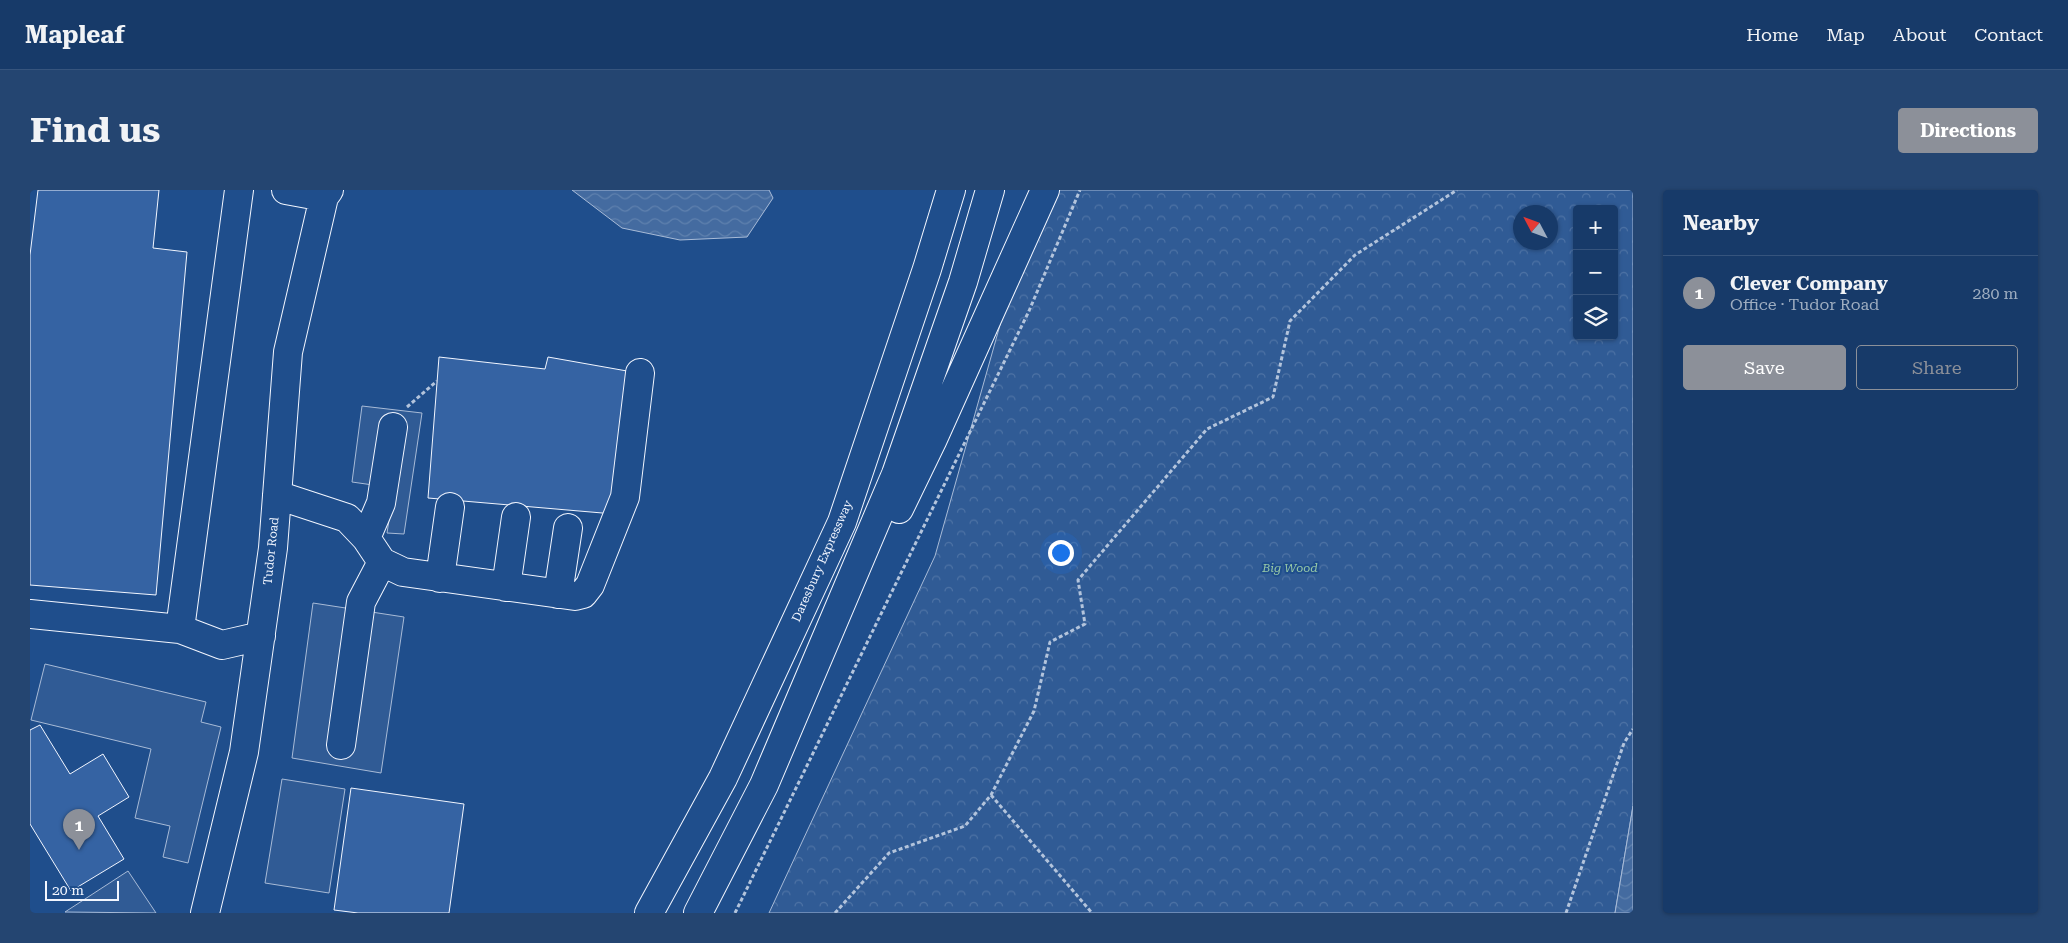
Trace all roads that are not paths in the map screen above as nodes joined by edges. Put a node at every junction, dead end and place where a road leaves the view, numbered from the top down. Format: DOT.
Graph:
graph roads {
  1 [pos="239,190"];
  2 [pos="286,190"];
  3 [pos="951,190"];
  4 [pos="990,190"];
  5 [pos="1045,190"];
  6 [pos="326,193"];
  7 [pos="640,373"];
  8 [pos="398,419"];
  9 [pos="277,495"];
  10 [pos="450,506"];
  11 [pos="516,517"];
  12 [pos="568,528"];
  13 [pos="366,538"];
  14 [pos="382,562"];
  15 [pos="440,578"];
  16 [pos="506,587"];
  17 [pos="558,594"];
  18 [pos="30,614"];
  19 [pos="180,629"];
  20 [pos="261,636"];
  21 [pos="341,745"];
  22 [pos="764,785"];
  23 [pos="205,913"];
  24 [pos="650,913"];
  25 [pos="698,913"];
  1 -- 19 [label="main road"];
  2 -- 6 [label="main road"];
  3 -- 24 [label="main road, Daresbury Expressway"];
  4 -- 22 [label="main road"];
  5 -- 22 [label="main road"];
  6 -- 9 [label="main road, Tudor Road"];
  7 -- 17 [label="main road"];
  8 -- 13 [label="main road"];
  9 -- 13 [label="main road"];
  9 -- 20 [label="main road, Tudor Road"];
  10 -- 15 [label="main road"];
  11 -- 16 [label="main road"];
  12 -- 17 [label="main road"];
  13 -- 14 [label="main road"];
  14 -- 15 [label="main road"];
  14 -- 21 [label="main road"];
  15 -- 16 [label="main road"];
  16 -- 17 [label="main road"];
  18 -- 19 [label="main road"];
  19 -- 20 [label="main road"];
  20 -- 23 [label="main road, Tudor Road"];
  22 -- 25 [label="main road"];
}
